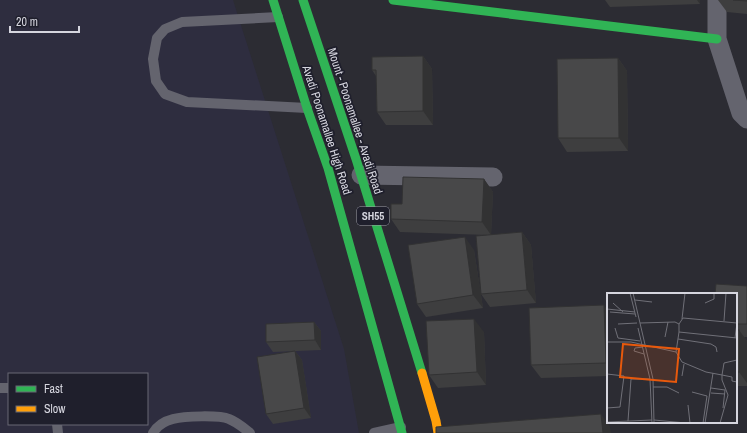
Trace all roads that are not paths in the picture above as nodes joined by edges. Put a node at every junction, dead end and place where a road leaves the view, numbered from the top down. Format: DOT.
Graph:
graph roads {
  1 [pos="273,0"];
  2 [pos="303,0"];
  3 [pos="393,0"];
  4 [pos="717,0"];
  5 [pos="278,17"];
  6 [pos="717,39"];
  7 [pos="307,108"];
  8 [pos="747,119"];
  9 [pos="360,175"];
  10 [pos="493,177"];
  11 [pos="401,430"];
  12 [pos="153,433"];
  13 [pos="250,433"];
  14 [pos="374,433"];
  15 [pos="438,433"];
  1 -- 5 [label="main road, Avadi Poonamallee High Road / SH55"];
  2 -- 9 [label="main road, Mount - Poonamallee - Avadi Road / SH55"];
  3 -- 6 [label="main road"];
  4 -- 6 [label="street"];
  5 -- 7 [label="main road, Avadi Poonamallee High Road / SH55"];
  5 -- 7 [label="lane"];
  6 -- 8 [label="street"];
  7 -- 11 [label="main road, Avadi Poonamallee High Road / SH55"];
  9 -- 10 [label="street"];
  9 -- 15 [label="main road, Mount - Poonamallee - Avadi Road / SH55"];
  11 -- 14 [label="lane"];
  12 -- 13 [label="lane"];
}
